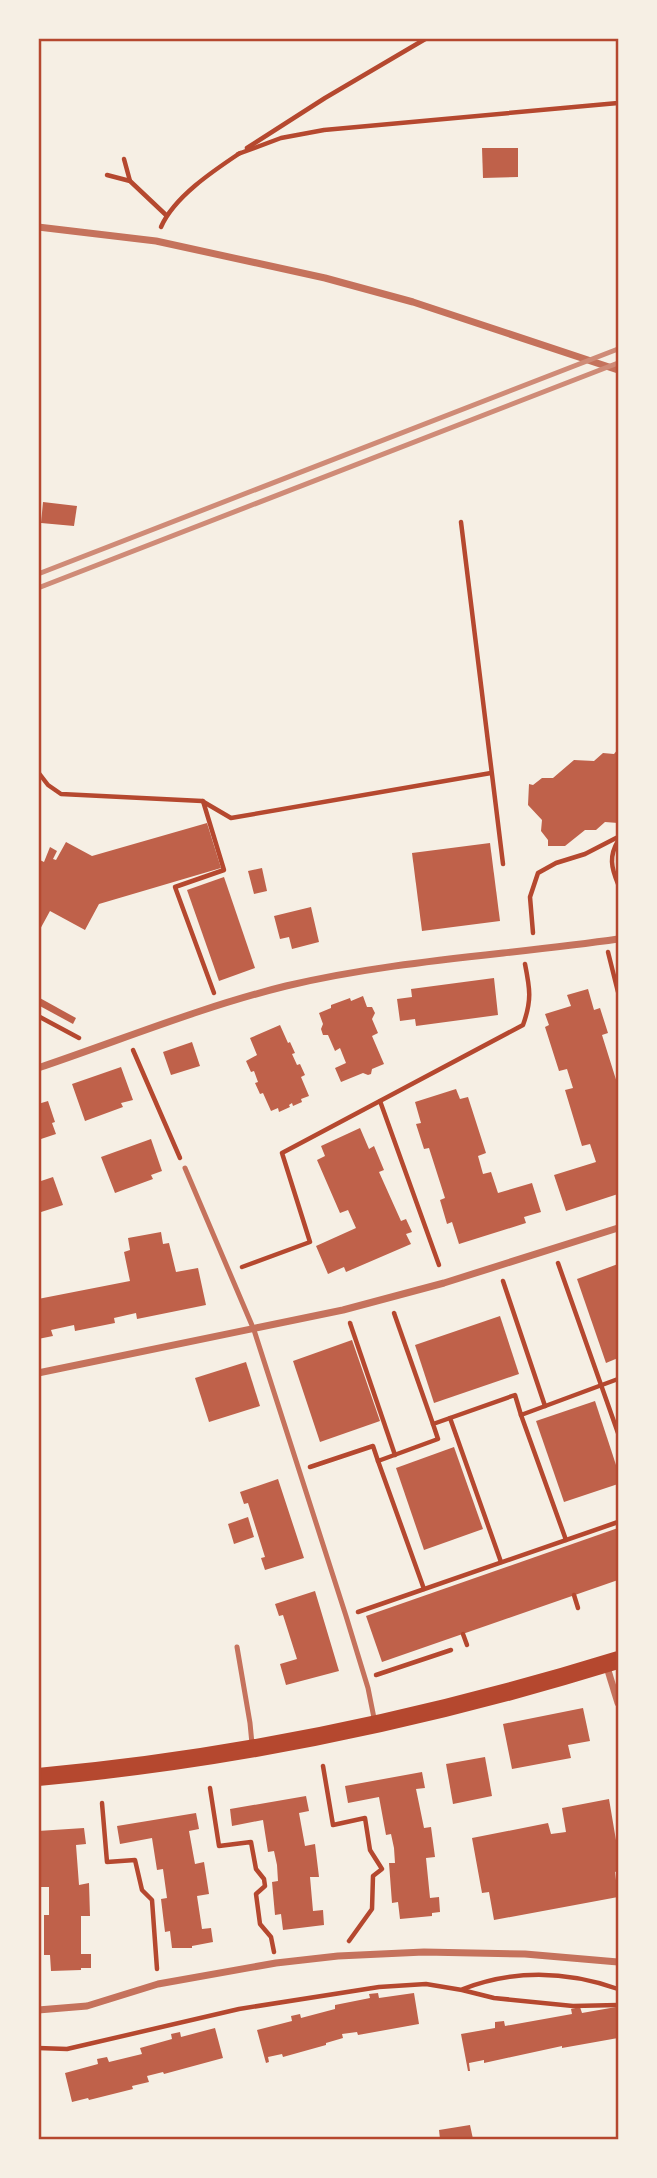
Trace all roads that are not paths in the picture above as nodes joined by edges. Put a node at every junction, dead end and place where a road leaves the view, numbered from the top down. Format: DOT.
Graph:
graph roads {
  1 [pos="38,227"];
  2 [pos="618,370"];
  3 [pos="618,939"];
  4 [pos="38,1069"];
  5 [pos="185,1168"];
  6 [pos="618,1228"];
  7 [pos="254,1330"];
  8 [pos="38,1373"];
  9 [pos="237,1647"];
  10 [pos="612,1662"];
  11 [pos="618,1703"];
  12 [pos="376,1726"];
  13 [pos="252,1750"];
  14 [pos="38,1777"];
  15 [pos="618,1962"];
  16 [pos="38,2010"];
  1 -- 2 [label="street"];
  3 -- 4 [label="street"];
  5 -- 7 [label="lane"];
  6 -- 7 [label="street"];
  7 -- 8 [label="street"];
  7 -- 12 [label="lane"];
  9 -- 13 [label="lane"];
  10 -- 11 [label="street"];
  10 -- 12 [label="main road"];
  12 -- 13 [label="main road"];
  13 -- 14 [label="main road"];
  15 -- 16 [label="street"];
}
